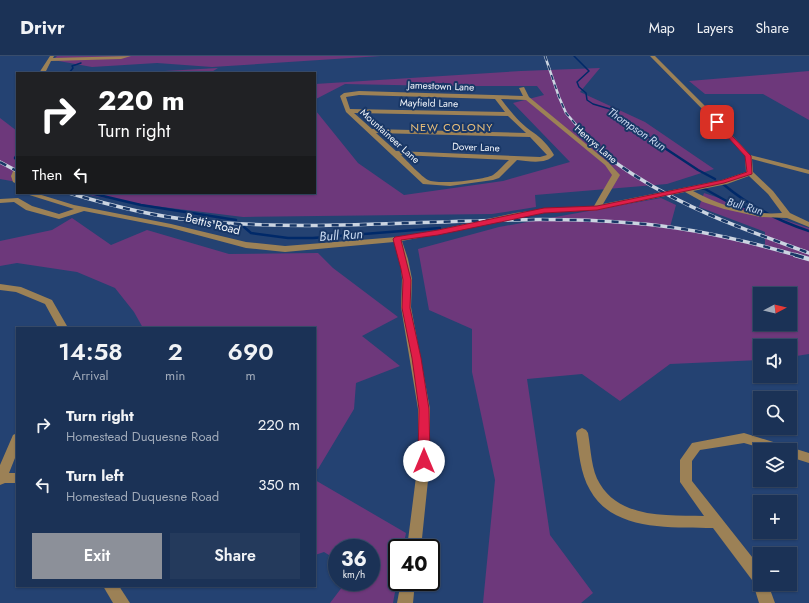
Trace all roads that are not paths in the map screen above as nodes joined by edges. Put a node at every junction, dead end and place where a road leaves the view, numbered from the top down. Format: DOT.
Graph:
graph roads {
  1 [pos="129,56"];
  2 [pos="652,56"];
  3 [pos="51,58"];
  4 [pos="43,72"];
  5 [pos="522,88"];
  6 [pos="346,94"];
  7 [pos="497,97"];
  8 [pos="527,98"];
  9 [pos="348,111"];
  10 [pos="510,114"];
  11 [pos="369,131"];
  12 [pos="534,135"];
  13 [pos="394,153"];
  14 [pos="748,156"];
  15 [pos="514,158"];
  16 [pos="809,172"];
  17 [pos="750,173"];
  18 [pos="686,190"];
  19 [pos="30,194"];
  20 [pos="0,201"];
  21 [pos="597,208"];
  22 [pos="83,209"];
  23 [pos="787,215"];
  24 [pos="809,225"];
  25 [pos="397,239"];
  26 [pos="0,287"];
  27 [pos="62,327"];
  28 [pos="582,434"];
  29 [pos="16,440"];
  30 [pos="761,443"];
  31 [pos="797,454"];
  32 [pos="809,458"];
  33 [pos="16,478"];
  34 [pos="0,479"];
  35 [pos="716,522"];
  36 [pos="415,539"];
  37 [pos="753,570"];
  38 [pos="111,587"];
  39 [pos="407,591"];
  40 [pos="763,591"];
  41 [pos="122,603"];
  42 [pos="405,603"];
  43 [pos="767,603"];
  1 -- 3 [label="street"];
  2 -- 14 [label="street"];
  3 -- 4 [label="street"];
  5 -- 8 [label="street"];
  6 -- 7 [label="street, Jamestown Lane"];
  6 -- 9 [label="street, Mountaineer Lane"];
  7 -- 8 [label="street, Jamestown Lane"];
  7 -- 10 [label="street"];
  8 -- 21 [label="street, Henrys Lane"];
  9 -- 10 [label="street, Mayfield Lane"];
  9 -- 11 [label="street, Mountaineer Lane"];
  10 -- 12 [label="street"];
  11 -- 12 [label="street"];
  11 -- 13 [label="street, Mountaineer Lane"];
  12 -- 15 [label="street, Dover Lane"];
  13 -- 15 [label="street, Dover Lane"];
  13 -- 15 [label="street, Mountaineer Lane"];
  14 -- 16 [label="street"];
  14 -- 17 [label="street"];
  17 -- 18 [label="street, Bettis Road"];
  17 -- 23 [label="street"];
  18 -- 21 [label="street, Bettis Road"];
  18 -- 23 [label="street"];
  19 -- 22 [label="street, Bettis Road"];
  20 -- 22 [label="street"];
  21 -- 25 [label="street, Bettis Road"];
  22 -- 25 [label="street, Bettis Road"];
  23 -- 24 [label="street"];
  25 -- 36 [label="street"];
  26 -- 27 [label="street"];
  28 -- 35 [label="street"];
  29 -- 34 [label="street"];
  30 -- 35 [label="street"];
  31 -- 32 [label="street"];
  33 -- 34 [label="street"];
  35 -- 37 [label="street"];
  38 -- 41 [label="street"];
  39 -- 42 [label="street"];
  40 -- 43 [label="street"];
}
